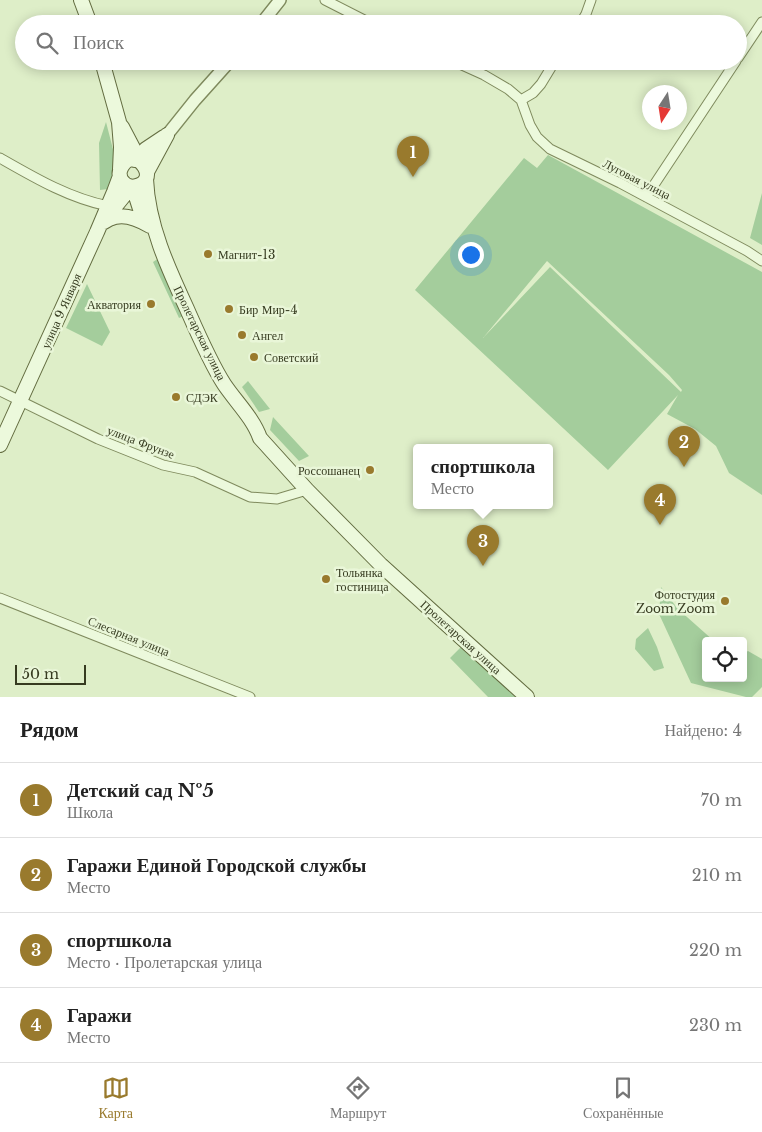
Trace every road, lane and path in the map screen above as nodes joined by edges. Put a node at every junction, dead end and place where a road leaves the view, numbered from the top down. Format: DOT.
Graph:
graph roads {
  1 [pos="81,0"];
  2 [pos="280,0"];
  3 [pos="325,0"];
  4 [pos="591,0"];
  5 [pos="87,15"];
  6 [pos="268,15"];
  7 [pos="354,15"];
  8 [pos="585,15"];
  9 [pos="762,22"];
  10 [pos="747,44"];
  11 [pos="105,70"];
  12 [pos="222,70"];
  13 [pos="473,70"];
  14 [pos="550,70"];
  15 [pos="730,70"];
  16 [pos="521,100"];
  17 [pos="120,122"];
  18 [pos="167,135"];
  19 [pos="0,158"];
  20 [pos="136,160"];
  21 [pos="120,173"];
  22 [pos="146,175"];
  23 [pos="132,187"];
  24 [pos="646,197"];
  25 [pos="108,206"];
  26 [pos="150,226"];
  27 [pos="100,227"];
  28 [pos="158,240"];
  29 [pos="762,261"];
  30 [pos="0,392"];
  31 [pos="20,401"];
  32 [pos="0,445"];
  33 [pos="307,490"];
  34 [pos="0,598"];
  35 [pos="250,697"];
  36 [pos="527,697"];
  1 -- 5 [label="main road"];
  2 -- 6 [label="street"];
  3 -- 7 [label="street"];
  4 -- 8 [label="street"];
  9 -- 10 [label="street"];
  11 -- 17 [label="main road"];
  12 -- 18 [label="street"];
  13 -- 16 [label="street"];
  14 -- 16 [label="street"];
  15 -- 24 [label="street"];
  16 -- 24 [label="street, Луговая улица"];
  17 -- 20 [label="main road"];
  17 -- 21 [label="main road"];
  18 -- 20 [label="main road"];
  18 -- 22 [label="main road"];
  19 -- 25 [label="street"];
  20 -- 21 [label="main road"];
  20 -- 22 [label="main road"];
  21 -- 23 [label="main road"];
  21 -- 25 [label="main road, улица 9 Января"];
  22 -- 23 [label="main road"];
  22 -- 28 [label="main road, Пролетарская улица"];
  23 -- 26 [label="main road"];
  23 -- 27 [label="main road"];
  24 -- 29 [label="street, Луговая улица"];
  25 -- 27 [label="main road, улица 9 Января"];
  26 -- 27 [label="main road"];
  26 -- 28 [label="main road"];
  27 -- 31 [label="main road, улица 9 Января"];
  28 -- 33 [label="main road, Пролетарская улица"];
  30 -- 31 [label="street, улица Фрунзе"];
  31 -- 32 [label="main road, улица 9 Января"];
  31 -- 33 [label="street, улица Фрунзе"];
  33 -- 36 [label="main road, Пролетарская улица"];
  34 -- 35 [label="street, Слесарная улица"];
}
